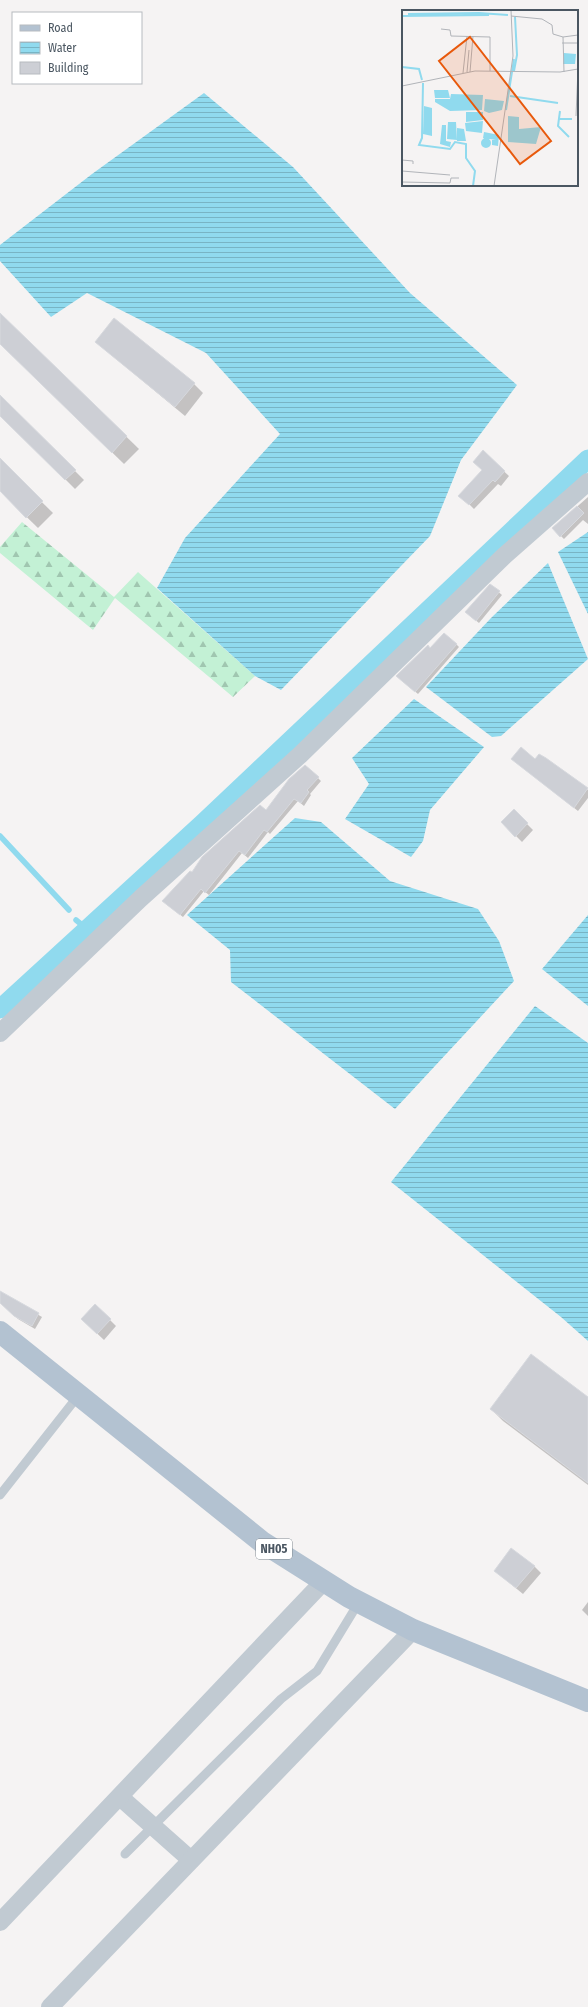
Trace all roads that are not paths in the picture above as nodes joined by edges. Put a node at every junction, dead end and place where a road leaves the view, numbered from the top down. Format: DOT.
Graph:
graph roads {
  1 [pos="588,482"];
  2 [pos="0,1033"];
  3 [pos="0,1332"];
  4 [pos="78,1396"];
  5 [pos="0,1495"];
  6 [pos="324,1582"];
  7 [pos="359,1602"];
  8 [pos="413,1630"];
  9 [pos="588,1701"];
  10 [pos="120,1797"];
  11 [pos="152,1826"];
  12 [pos="125,1854"];
  13 [pos="191,1860"];
  14 [pos="0,1922"];
  15 [pos="50,2007"];
  1 -- 2 [label="street"];
  3 -- 4 [label="main road, NH05"];
  4 -- 5 [label="lane"];
  4 -- 6 [label="main road, NH05"];
  6 -- 7 [label="main road, NH05"];
  6 -- 10 [label="street"];
  7 -- 8 [label="main road, NH05"];
  7 -- 11 [label="lane"];
  8 -- 9 [label="main road, NH05"];
  8 -- 13 [label="street"];
  10 -- 11 [label="street"];
  10 -- 14 [label="street"];
  11 -- 12 [label="lane"];
  11 -- 13 [label="street"];
  13 -- 15 [label="street"];
}
